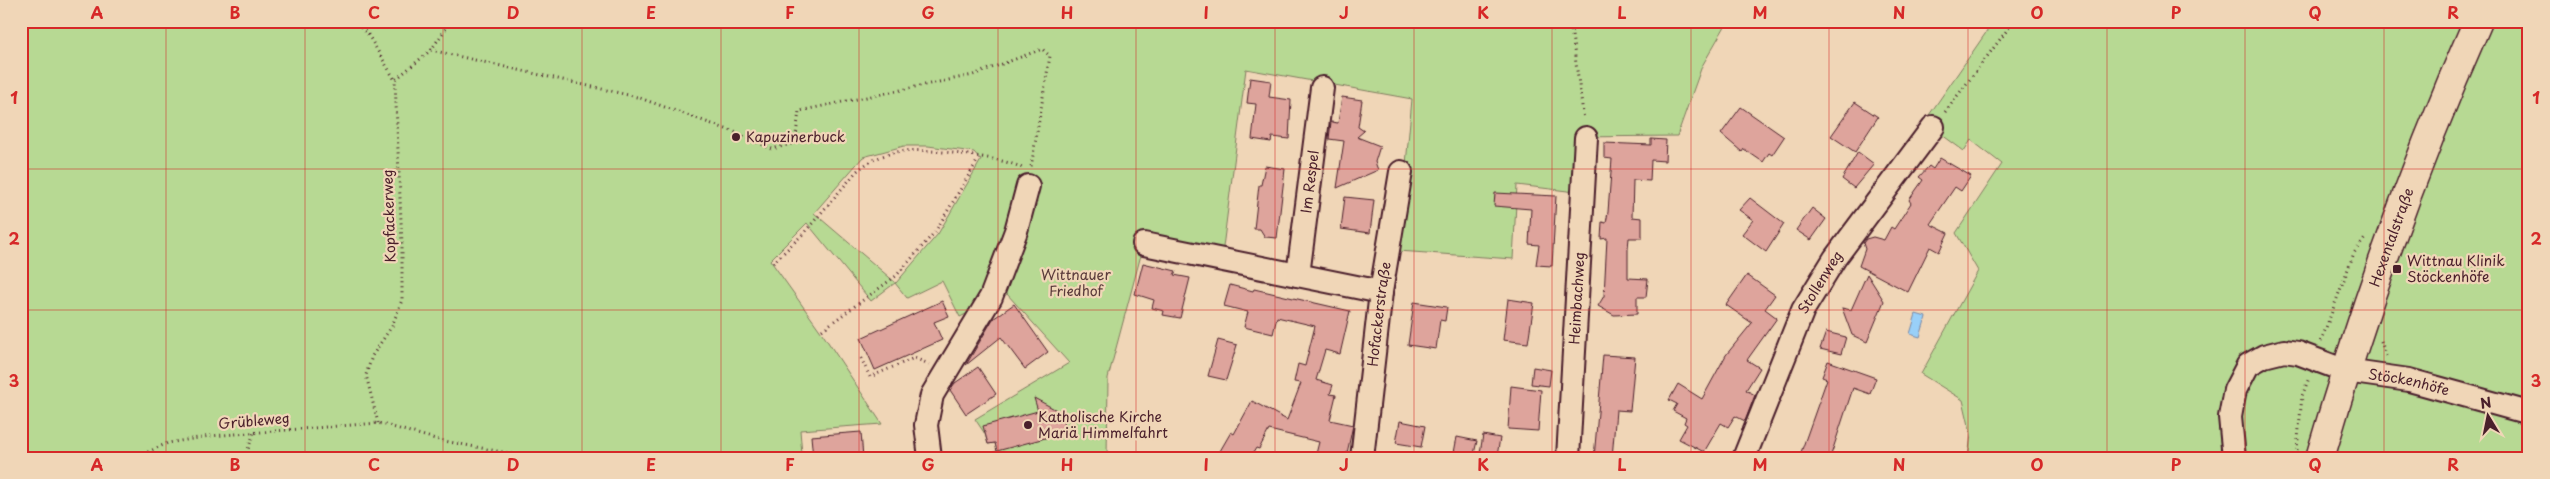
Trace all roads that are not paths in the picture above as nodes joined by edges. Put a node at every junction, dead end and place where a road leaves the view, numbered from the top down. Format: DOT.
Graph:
graph roads {
  1 [pos="2478,21"];
  2 [pos="1322,88"];
  3 [pos="1933,127"];
  4 [pos="1586,138"];
  5 [pos="1401,172"];
  6 [pos="1028,186"];
  7 [pos="1144,244"];
  8 [pos="1298,275"];
  9 [pos="1381,292"];
  10 [pos="2346,371"];
  11 [pos="2529,413"];
  12 [pos="930,458"];
  13 [pos="1362,458"];
  14 [pos="1568,458"];
  15 [pos="1744,458"];
  16 [pos="2234,458"];
  17 [pos="2320,458"];
  1 -- 10 [label="main road, Hexentalstraße"];
  2 -- 8 [label="street, Im Respel"];
  3 -- 15 [label="street, Stollenweg"];
  4 -- 14 [label="street, Heimbachweg"];
  5 -- 9 [label="street, Hofackerstraße"];
  6 -- 12 [label="street"];
  7 -- 8 [label="street"];
  8 -- 9 [label="street"];
  9 -- 13 [label="street, Hofackerstraße"];
  10 -- 11 [label="street, Stöckenhöfe"];
  10 -- 16 [label="street, Stöckenhöfe"];
  10 -- 17 [label="main road, Hexentalstraße"];
}
